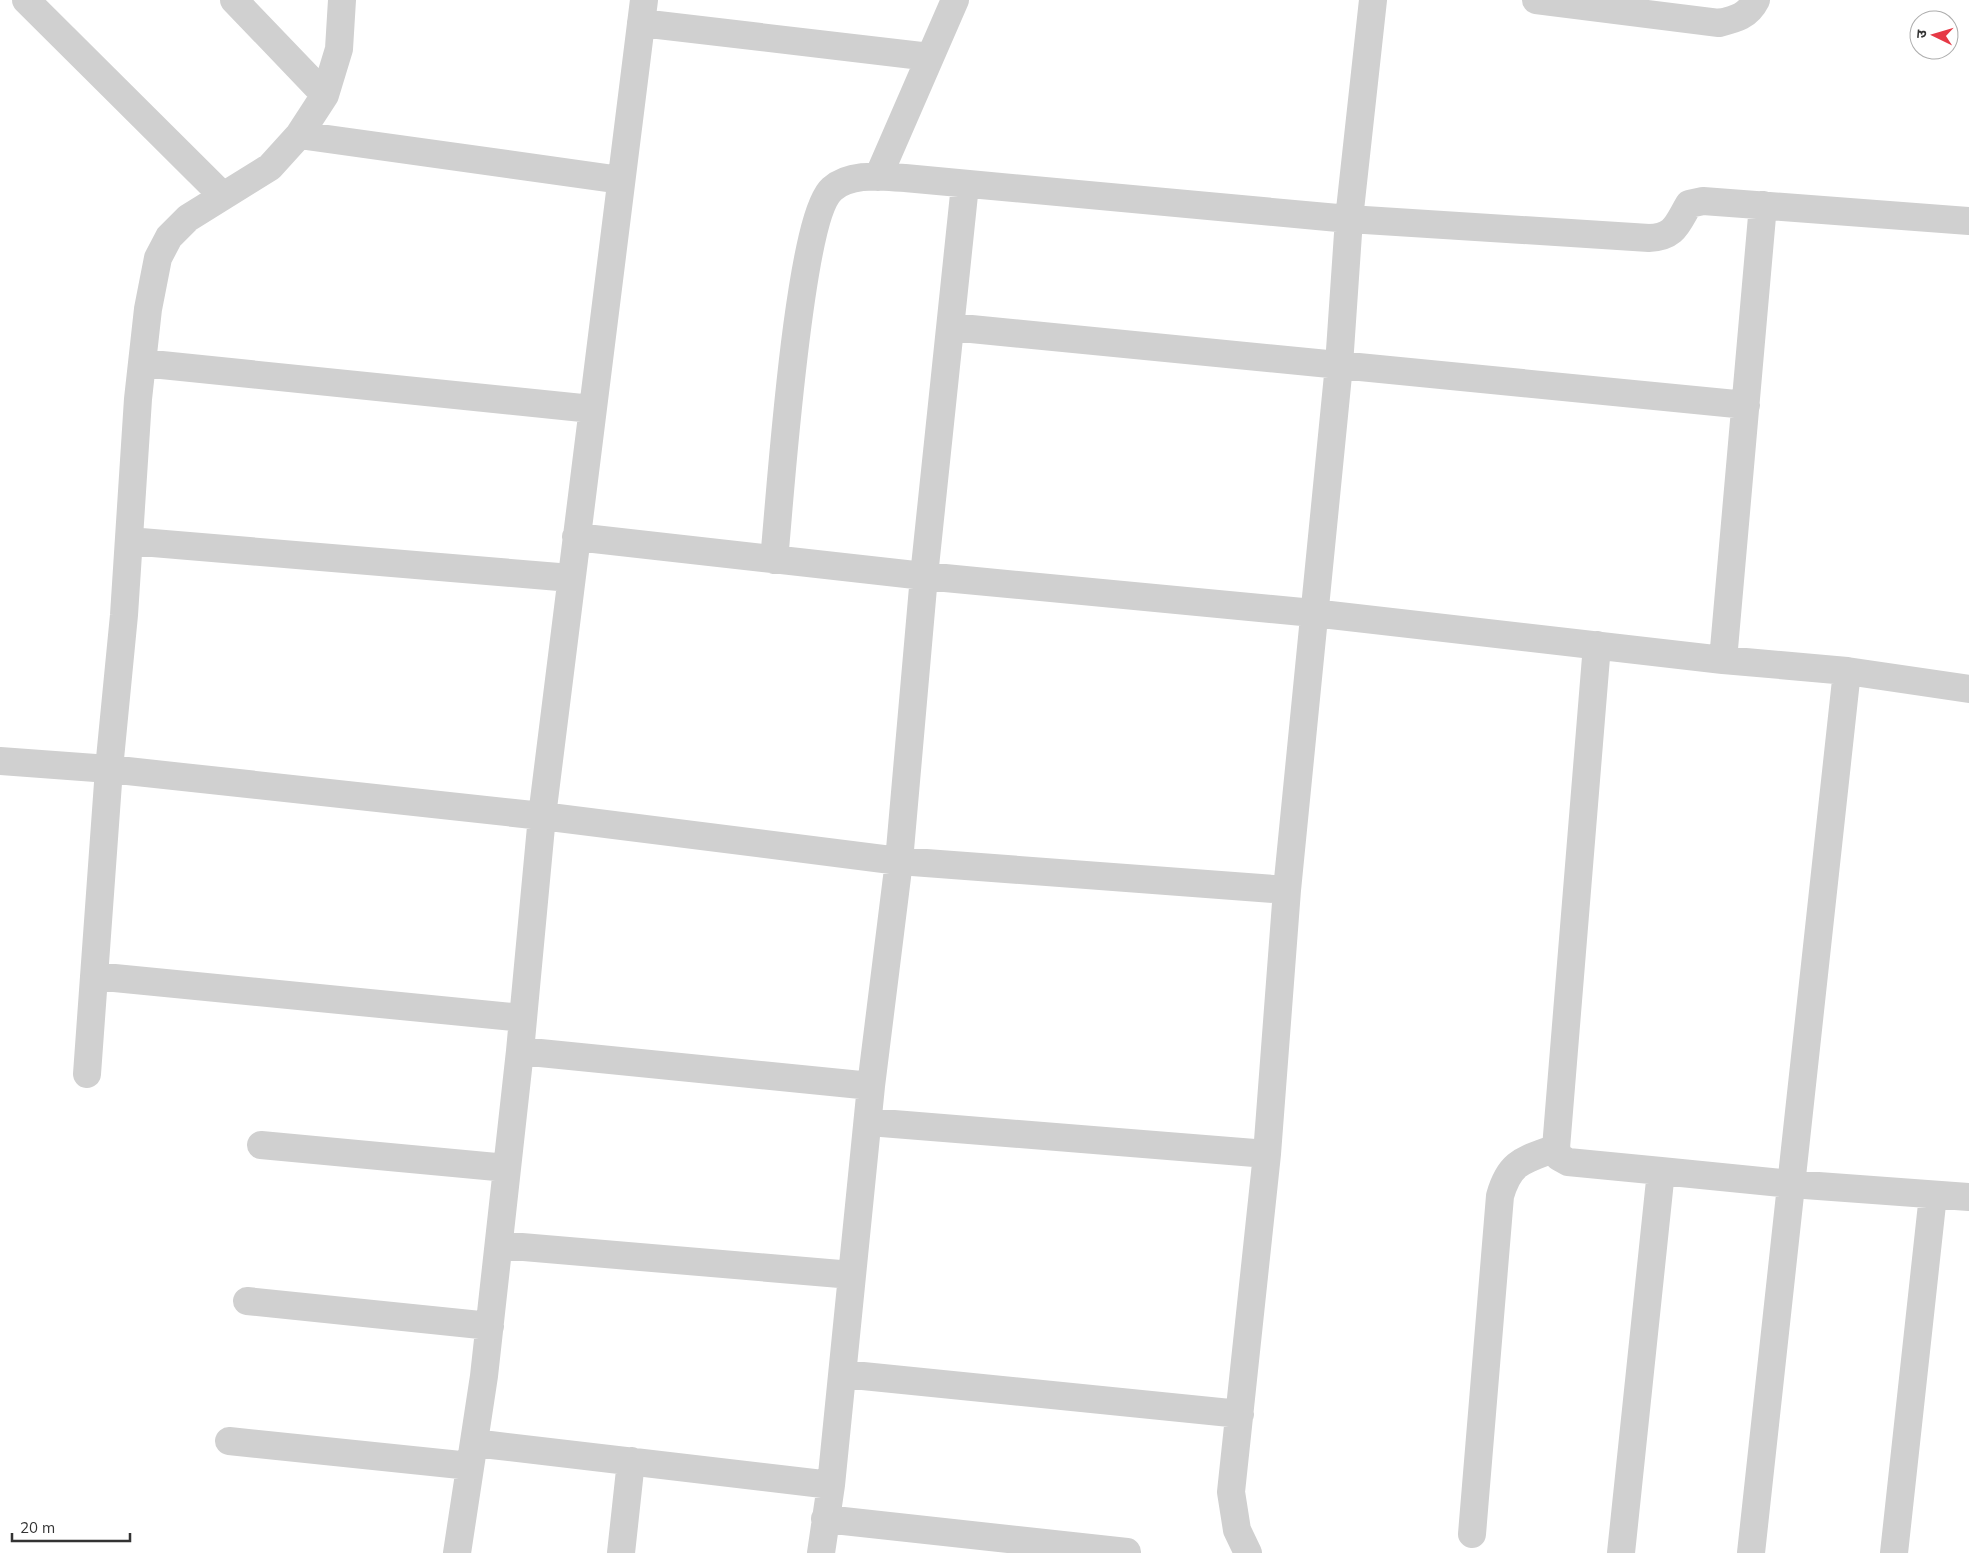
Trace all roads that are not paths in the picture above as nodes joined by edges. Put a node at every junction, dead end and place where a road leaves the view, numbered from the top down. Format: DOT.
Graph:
graph roads {
  1 [pos="26,0"];
  2 [pos="234,0"];
  3 [pos="342,0"];
  4 [pos="955,0"];
  5 [pos="1373,0"];
  6 [pos="1536,0"];
  7 [pos="1756,0"];
  8 [pos="642,12"];
  9 [pos="930,57"];
  10 [pos="326,95"];
  11 [pos="299,136"];
  12 [pos="878,177"];
  13 [pos="621,180"];
  14 [pos="965,185"];
  15 [pos="223,196"];
  16 [pos="1763,205"];
  17 [pos="1349,219"];
  18 [pos="1969,221"];
  19 [pos="951,327"];
  20 [pos="142,362"];
  21 [pos="1339,365"];
  22 [pos="1746,405"];
  23 [pos="592,409"];
  24 [pos="576,537"];
  25 [pos="130,541"];
  26 [pos="774,560"];
  27 [pos="924,576"];
  28 [pos="572,578"];
  29 [pos="1313,613"];
  30 [pos="1597,645"];
  31 [pos="1724,660"];
  32 [pos="1847,671"];
  33 [pos="1969,689"];
  34 [pos="0,761"];
  35 [pos="110,769"];
  36 [pos="542,816"];
  37 [pos="899,861"];
  38 [pos="1287,890"];
  39 [pos="94,976"];
  40 [pos="523,1018"];
  41 [pos="520,1052"];
  42 [pos="87,1074"];
  43 [pos="870,1086"];
  44 [pos="869,1122"];
  45 [pos="260,1145"];
  46 [pos="1556,1148"];
  47 [pos="1267,1154"];
  48 [pos="507,1168"];
  49 [pos="1661,1171"];
  50 [pos="1791,1184"];
  51 [pos="1933,1195"];
  52 [pos="1969,1197"];
  53 [pos="499,1245"];
  54 [pos="852,1276"];
  55 [pos="247,1302"];
  56 [pos="490,1326"];
  57 [pos="843,1374"];
  58 [pos="1240,1414"];
  59 [pos="229,1441"];
  60 [pos="472,1454"];
  61 [pos="632,1461"];
  62 [pos="831,1485"];
  63 [pos="825,1519"];
  64 [pos="1472,1534"];
  65 [pos="1242,1541"];
  66 [pos="1127,1552"];
  67 [pos="457,1553"];
  68 [pos="621,1553"];
  69 [pos="821,1553"];
  70 [pos="1621,1553"];
  71 [pos="1751,1553"];
  72 [pos="1894,1553"];
  1 -- 15 [label="street"];
  2 -- 10 [label="street"];
  3 -- 10 [label="street"];
  4 -- 9 [label="street"];
  5 -- 17 [label="street"];
  6 -- 7 [label="street"];
  8 -- 9 [label="street"];
  8 -- 13 [label="street"];
  9 -- 12 [label="street"];
  10 -- 11 [label="street"];
  11 -- 13 [label="street"];
  11 -- 15 [label="street"];
  12 -- 14 [label="street"];
  12 -- 26 [label="street"];
  13 -- 23 [label="street"];
  14 -- 17 [label="street"];
  14 -- 19 [label="street"];
  15 -- 20 [label="street"];
  16 -- 17 [label="street"];
  16 -- 18 [label="street"];
  16 -- 22 [label="street"];
  17 -- 21 [label="street"];
  19 -- 21 [label="street"];
  19 -- 27 [label="street"];
  20 -- 23 [label="street"];
  20 -- 25 [label="street"];
  21 -- 22 [label="street"];
  21 -- 29 [label="street"];
  22 -- 31 [label="street"];
  23 -- 24 [label="street"];
  24 -- 26 [label="street"];
  24 -- 28 [label="street"];
  25 -- 28 [label="street"];
  25 -- 35 [label="street"];
  26 -- 27 [label="street"];
  27 -- 29 [label="street"];
  27 -- 37 [label="street"];
  28 -- 36 [label="street"];
  29 -- 30 [label="street"];
  29 -- 38 [label="street"];
  30 -- 31 [label="street"];
  30 -- 46 [label="street"];
  31 -- 32 [label="street"];
  32 -- 33 [label="street"];
  32 -- 50 [label="street"];
  34 -- 35 [label="street"];
  35 -- 36 [label="street"];
  35 -- 39 [label="street"];
  36 -- 37 [label="street"];
  36 -- 40 [label="street"];
  37 -- 38 [label="street"];
  37 -- 43 [label="street"];
  38 -- 47 [label="street"];
  39 -- 40 [label="street"];
  39 -- 42 [label="street"];
  40 -- 41 [label="street"];
  41 -- 43 [label="street"];
  41 -- 48 [label="street"];
  43 -- 44 [label="street"];
  44 -- 47 [label="street"];
  44 -- 54 [label="street"];
  45 -- 48 [label="street"];
  46 -- 49 [label="street"];
  46 -- 64 [label="street"];
  47 -- 58 [label="street"];
  48 -- 53 [label="street"];
  49 -- 50 [label="street"];
  49 -- 70 [label="street"];
  50 -- 51 [label="street"];
  50 -- 71 [label="street"];
  51 -- 52 [label="street"];
  51 -- 72 [label="street"];
  53 -- 54 [label="street"];
  53 -- 56 [label="street"];
  54 -- 57 [label="street"];
  55 -- 56 [label="street"];
  56 -- 60 [label="street"];
  57 -- 58 [label="street"];
  57 -- 62 [label="street"];
  58 -- 65 [label="street"];
  59 -- 60 [label="street"];
  60 -- 61 [label="street"];
  60 -- 67 [label="street"];
  61 -- 62 [label="street"];
  61 -- 68 [label="street"];
  62 -- 63 [label="street"];
  63 -- 66 [label="street"];
  63 -- 69 [label="street"];
}
